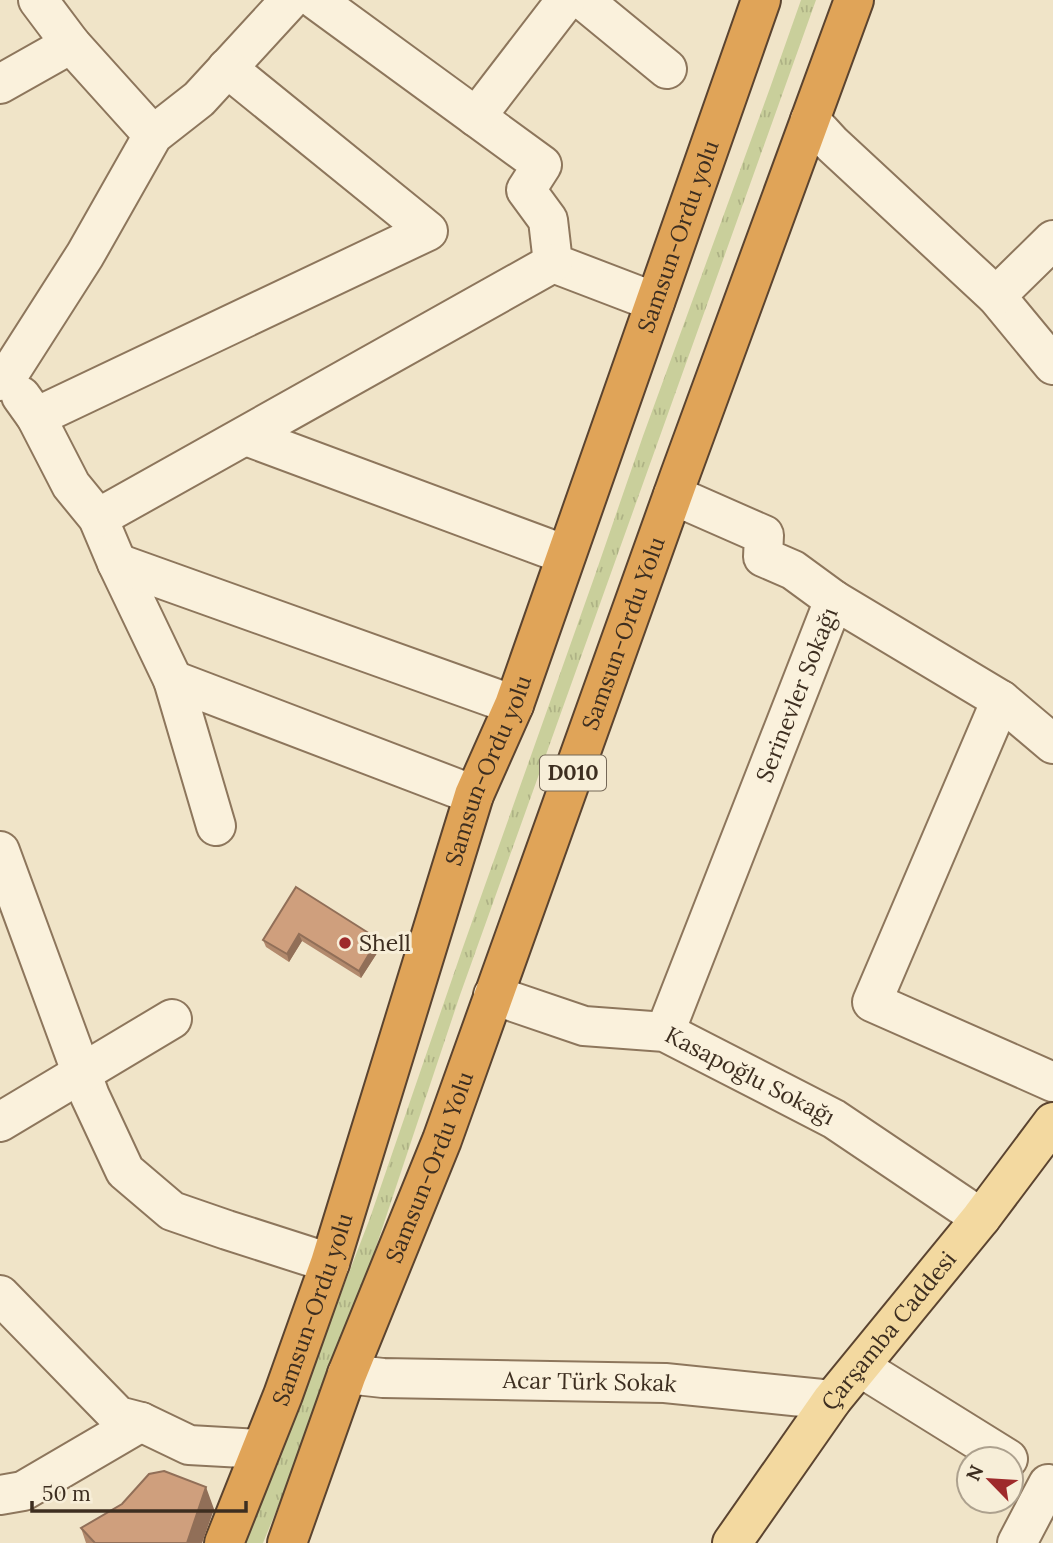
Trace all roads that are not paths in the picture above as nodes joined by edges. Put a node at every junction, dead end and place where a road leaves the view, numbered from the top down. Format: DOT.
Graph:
graph roads {
  1 [pos="38,0"];
  2 [pos="290,0"];
  3 [pos="316,0"];
  4 [pos="566,0"];
  5 [pos="583,0"];
  6 [pos="761,0"];
  7 [pos="854,0"];
  8 [pos="71,44"];
  9 [pos="228,68"];
  10 [pos="667,69"];
  11 [pos="0,84"];
  12 [pos="476,117"];
  13 [pos="810,120"];
  14 [pos="153,135"];
  15 [pos="1053,240"];
  16 [pos="554,264"];
  17 [pos="996,296"];
  18 [pos="655,302"];
  19 [pos="1053,365"];
  20 [pos="4,379"];
  21 [pos="36,416"];
  22 [pos="246,436"];
  23 [pos="673,495"];
  24 [pos="97,518"];
  25 [pos="566,555"];
  26 [pos="117,563"];
  27 [pos="834,600"];
  28 [pos="173,680"];
  29 [pos="1001,700"];
  30 [pos="514,705"];
  31 [pos="1053,744"];
  32 [pos="474,795"];
  33 [pos="216,826"];
  34 [pos="0,851"];
  35 [pos="493,995"];
  36 [pos="172,1019"];
  37 [pos="665,1032"];
  38 [pos="82,1073"];
  39 [pos="1053,1082"];
  40 [pos="0,1122"];
  41 [pos="1051,1130"];
  42 [pos="981,1218"];
  43 [pos="330,1263"];
  44 [pos="0,1295"];
  45 [pos="860,1367"];
  46 [pos="347,1374"];
  47 [pos="832,1400"];
  48 [pos="141,1422"];
  49 [pos="985,1445"];
  50 [pos="261,1449"];
  51 [pos="1025,1470"];
  52 [pos="1050,1486"];
  53 [pos="0,1495"];
  54 [pos="224,1543"];
  55 [pos="286,1543"];
  56 [pos="732,1543"];
  57 [pos="1017,1543"];
  1 -- 8 [label="street"];
  2 -- 9 [label="street"];
  3 -- 12 [label="street"];
  4 -- 12 [label="street"];
  5 -- 10 [label="street"];
  6 -- 18 [label="highway, Samsun-Ordu yolu"];
  7 -- 13 [label="highway, Samsun-Ordu Yolu / D010"];
  8 -- 11 [label="street"];
  8 -- 14 [label="street"];
  9 -- 14 [label="street"];
  9 -- 21 [label="street"];
  12 -- 16 [label="street"];
  13 -- 17 [label="street"];
  13 -- 23 [label="highway, Samsun-Ordu Yolu / D010"];
  14 -- 20 [label="street"];
  15 -- 17 [label="street"];
  16 -- 18 [label="street"];
  16 -- 22 [label="street"];
  17 -- 19 [label="street"];
  18 -- 25 [label="highway, Samsun-Ordu yolu"];
  20 -- 21 [label="street"];
  21 -- 24 [label="street"];
  22 -- 24 [label="street"];
  22 -- 25 [label="street"];
  23 -- 27 [label="street"];
  23 -- 35 [label="highway, Samsun-Ordu Yolu / D010"];
  24 -- 26 [label="street"];
  25 -- 30 [label="highway, Samsun-Ordu yolu"];
  26 -- 28 [label="street"];
  26 -- 30 [label="street"];
  27 -- 29 [label="street, Serinevler Sokağı"];
  27 -- 37 [label="street, Serinevler Sokağı"];
  28 -- 32 [label="street"];
  28 -- 33 [label="street"];
  29 -- 31 [label="street, Serinevler Sokağı"];
  29 -- 39 [label="street"];
  30 -- 32 [label="highway, Samsun-Ordu yolu"];
  32 -- 43 [label="highway, Samsun-Ordu yolu"];
  34 -- 38 [label="street"];
  35 -- 37 [label="street, Kasapoğlu Sokağı"];
  35 -- 46 [label="highway, Samsun-Ordu Yolu / D010"];
  36 -- 38 [label="street"];
  37 -- 42 [label="street, Kasapoğlu Sokağı"];
  38 -- 40 [label="street"];
  38 -- 43 [label="street"];
  41 -- 42 [label="main road, Çarşamba Caddesi"];
  42 -- 45 [label="main road, Çarşamba Caddesi"];
  43 -- 50 [label="highway, Samsun-Ordu yolu"];
  44 -- 48 [label="street"];
  45 -- 47 [label="main road, Çarşamba Caddesi"];
  45 -- 49 [label="street"];
  46 -- 47 [label="street, Acar Türk Sokak"];
  46 -- 55 [label="highway, Samsun-Ordu Yolu / D010"];
  47 -- 56 [label="main road, Çarşamba Caddesi"];
  48 -- 50 [label="street"];
  48 -- 53 [label="street"];
  50 -- 54 [label="highway, Samsun-Ordu yolu"];
  51 -- 52 [label="street"];
  52 -- 57 [label="street"];
}
